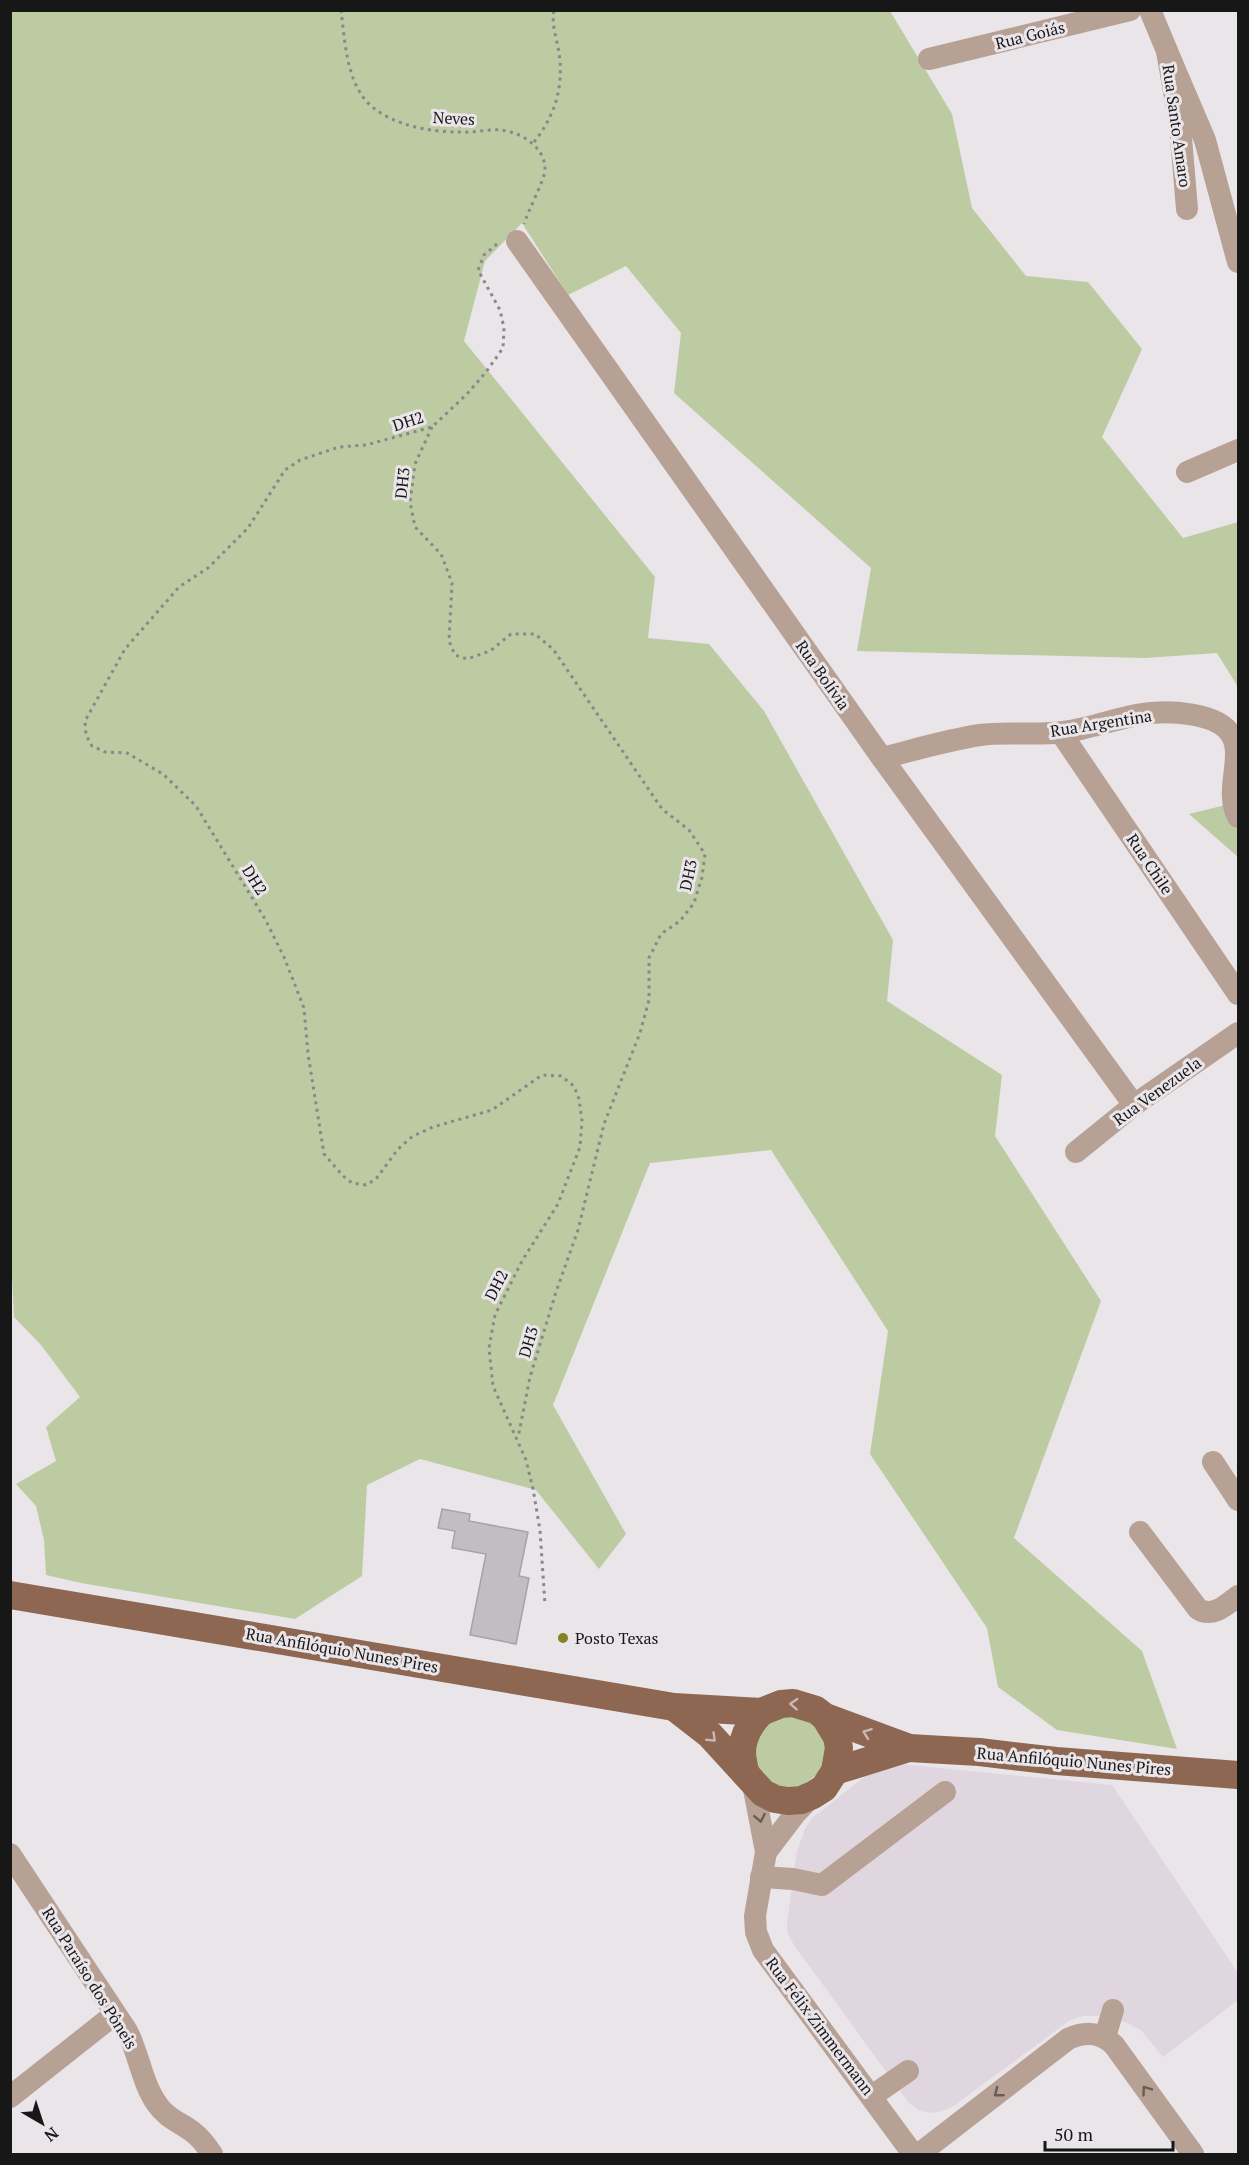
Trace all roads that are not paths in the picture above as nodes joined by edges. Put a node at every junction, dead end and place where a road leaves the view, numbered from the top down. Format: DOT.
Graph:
graph roads {
  1 [pos="1130,10"];
  2 [pos="1150,10"];
  3 [pos="1167,51"];
  4 [pos="929,59"];
  5 [pos="1187,209"];
  6 [pos="518,241"];
  7 [pos="1239,262"];
  8 [pos="1239,450"];
  9 [pos="1187,472"];
  10 [pos="1061,733"];
  11 [pos="882,758"];
  12 [pos="1239,817"];
  13 [pos="1239,994"];
  14 [pos="1239,1033"];
  15 [pos="1134,1106"];
  16 [pos="1076,1152"];
  17 [pos="1213,1462"];
  18 [pos="1239,1500"];
  19 [pos="1140,1532"];
  20 [pos="10,1595"];
  21 [pos="1239,1596"];
  22 [pos="674,1707"];
  23 [pos="761,1712"];
  24 [pos="825,1718"];
  25 [pos="909,1748"];
  26 [pos="835,1771"];
  27 [pos="1236,1778"];
  28 [pos="750,1779"];
  29 [pos="945,1792"];
  30 [pos="813,1795"];
  31 [pos="766,1852"];
  32 [pos="10,1854"];
  33 [pos="761,1877"];
  34 [pos="1113,2010"];
  35 [pos="115,2014"];
  36 [pos="1105,2037"];
  37 [pos="908,2071"];
  38 [pos="872,2096"];
  39 [pos="10,2097"];
  40 [pos="212,2154"];
  41 [pos="913,2154"];
  42 [pos="919,2154"];
  43 [pos="1193,2154"];
  1 -- 4 [label="street, Rua Goiás"];
  2 -- 3 [label="street, Rua Santo Amaro"];
  3 -- 5 [label="street, Rua Santo Amaro"];
  3 -- 7 [label="street"];
  6 -- 11 [label="street, Rua Bolívia"];
  8 -- 9 [label="street"];
  10 -- 11 [label="street, Rua Argentina"];
  10 -- 12 [label="street, Rua Argentina"];
  10 -- 13 [label="street, Rua Chile"];
  11 -- 15 [label="street, Rua Bolívia"];
  14 -- 15 [label="street, Rua Venezuela"];
  15 -- 16 [label="street, Rua Venezuela"];
  17 -- 18 [label="street"];
  19 -- 21 [label="street"];
  20 -- 22 [label="main road, Rua Anfilóquio Nunes Pires"];
  22 -- 23 [label="main road, Rua Anfilóquio Nunes Pires"];
  22 -- 28 [label="main road, Rua Anfilóquio Nunes Pires, one-way"];
  24 -- 23 [label="main road, Rua Anfilóquio Nunes Pires, one-way"];
  23 -- 28 [label="main road"];
  25 -- 24 [label="main road, Rua Anfilóquio Nunes Pires, one-way"];
  24 -- 26 [label="main road"];
  25 -- 26 [label="main road, Rua Anfilóquio Nunes Pires"];
  25 -- 27 [label="main road, Rua Anfilóquio Nunes Pires"];
  26 -- 30 [label="main road"];
  28 -- 30 [label="main road, Rua Anfilóquio Nunes Pires"];
  28 -- 31 [label="street, Rua Félix Zimmermann, one-way"];
  29 -- 33 [label="street"];
  30 -- 31 [label="street, Rua Félix Zimmermann"];
  31 -- 33 [label="street, Rua Félix Zimmermann"];
  32 -- 35 [label="street, Rua Paraíso dos Pôneis"];
  33 -- 38 [label="street, Rua Félix Zimmermann"];
  34 -- 36 [label="street"];
  35 -- 39 [label="street"];
  35 -- 40 [label="street, Rua Paraíso dos Pôneis"];
  36 -- 42 [label="street, one-way"];
  43 -- 36 [label="street, one-way"];
  37 -- 38 [label="street"];
  38 -- 41 [label="street, Rua Félix Zimmermann"];
}
